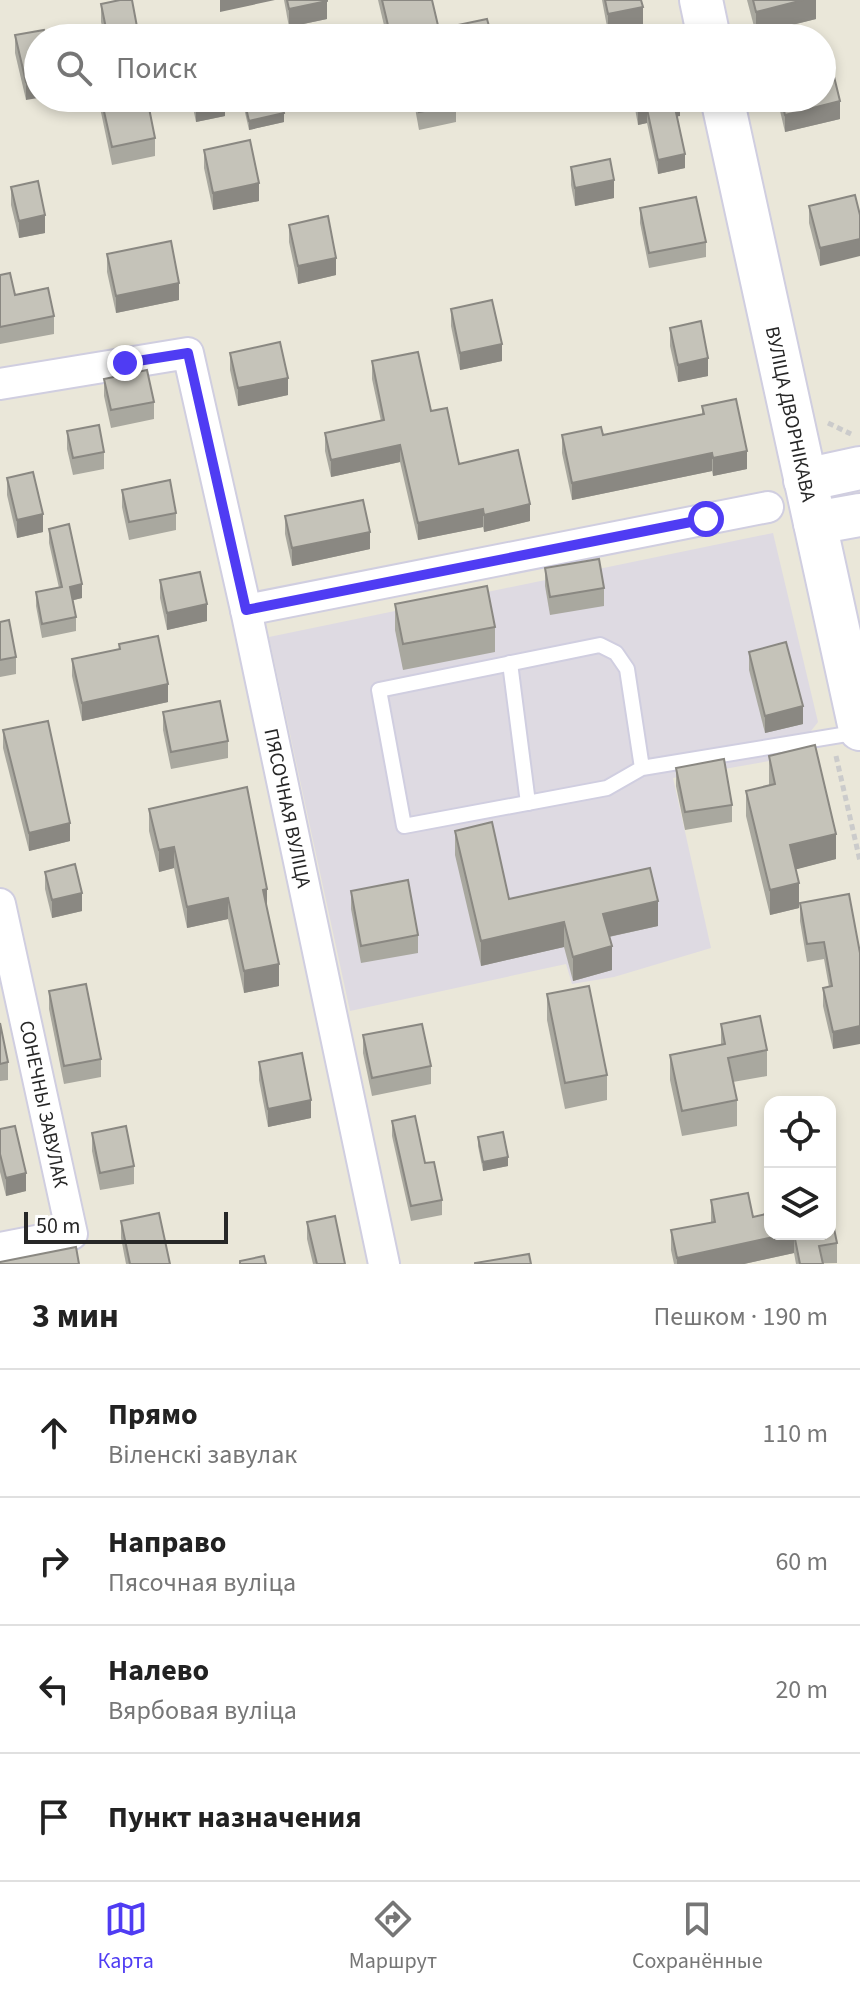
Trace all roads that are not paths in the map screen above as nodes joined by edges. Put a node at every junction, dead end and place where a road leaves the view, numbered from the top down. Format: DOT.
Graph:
graph roads {
  1 [pos="701,0"];
  2 [pos="706,24"];
  3 [pos="725,112"];
  4 [pos="0,384"];
  5 [pos="860,468"];
  6 [pos="805,480"];
  7 [pos="768,507"];
  8 [pos="860,515"];
  9 [pos="815,523"];
  10 [pos="246,610"];
  11 [pos="510,663"];
  12 [pos="851,732"];
  13 [pos="642,768"];
  14 [pos="528,803"];
  15 [pos="0,904"];
  16 [pos="0,1248"];
  17 [pos="384,1264"];
  1 -- 2 [label="main road"];
  3 -- 6 [label="main road, ВУЛІЦА ДВОРНІКАВА"];
  4 -- 10 [label="street, ПЯСОЧНАЯ ВУЛІЦА"];
  5 -- 6 [label="main road"];
  6 -- 9 [label="main road, ВУЛІЦА ДВОРНІКАВА"];
  7 -- 10 [label="street"];
  8 -- 9 [label="main road"];
  9 -- 12 [label="main road, ВУЛІЦА ДВОРНІКАВА"];
  10 -- 17 [label="street, ПЯСОЧНАЯ ВУЛІЦА"];
  11 -- 13 [label="lane"];
  11 -- 14 [label="lane"];
  11 -- 14 [label="lane"];
  12 -- 13 [label="lane"];
  13 -- 14 [label="lane"];
  15 -- 16 [label="street, СОНЕЧНЫ ЗАВУЛАК"];
}
